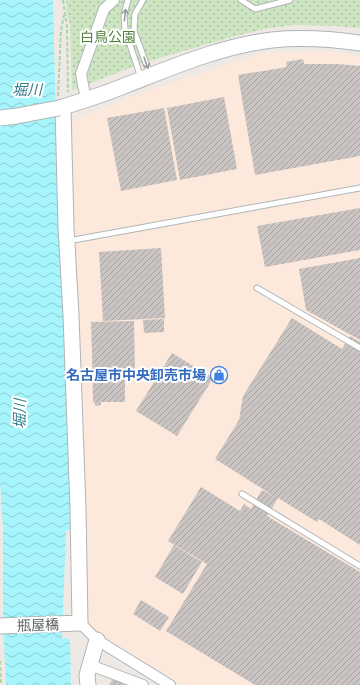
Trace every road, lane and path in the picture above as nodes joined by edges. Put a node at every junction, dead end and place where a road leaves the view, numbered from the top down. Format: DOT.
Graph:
graph roads {
  1 [pos="63,0"];
  2 [pos="114,0"];
  3 [pos="128,0"];
  4 [pos="143,0"];
  5 [pos="241,0"];
  6 [pos="290,0"];
  7 [pos="64,16"];
  8 [pos="360,43"];
  9 [pos="146,77"];
  10 [pos="84,90"];
  11 [pos="62,103"];
  12 [pos="0,118"];
  13 [pos="360,188"];
  14 [pos="67,241"];
  15 [pos="257,288"];
  16 [pos="360,348"];
  17 [pos="242,494"];
  18 [pos="360,566"];
  19 [pos="78,624"];
  20 [pos="0,626"];
  21 [pos="97,640"];
  22 [pos="0,661"];
  23 [pos="90,665"];
  24 [pos="1,685"];
  25 [pos="88,685"];
  26 [pos="143,685"];
  27 [pos="170,685"];
  1 -- 7 [label="path"];
  2 -- 10 [label="street"];
  9 -- 3 [label="lane, one-way"];
  4 -- 9 [label="lane, one-way"];
  5 -- 6 [label="lane"];
  7 -- 11 [label="path"];
  7 -- 11 [label="path"];
  8 -- 9 [label="street"];
  9 -- 11 [label="street"];
  11 -- 12 [label="street, bridge"];
  11 -- 14 [label="street"];
  13 -- 14 [label="lane"];
  14 -- 19 [label="street"];
  15 -- 16 [label="lane"];
  17 -- 18 [label="lane"];
  19 -- 20 [label="street, 瓶屋橋"];
  19 -- 21 [label="street"];
  21 -- 23 [label="street"];
  21 -- 27 [label="street"];
  22 -- 24 [label="path"];
  23 -- 25 [label="street"];
  23 -- 26 [label="street"];
}
